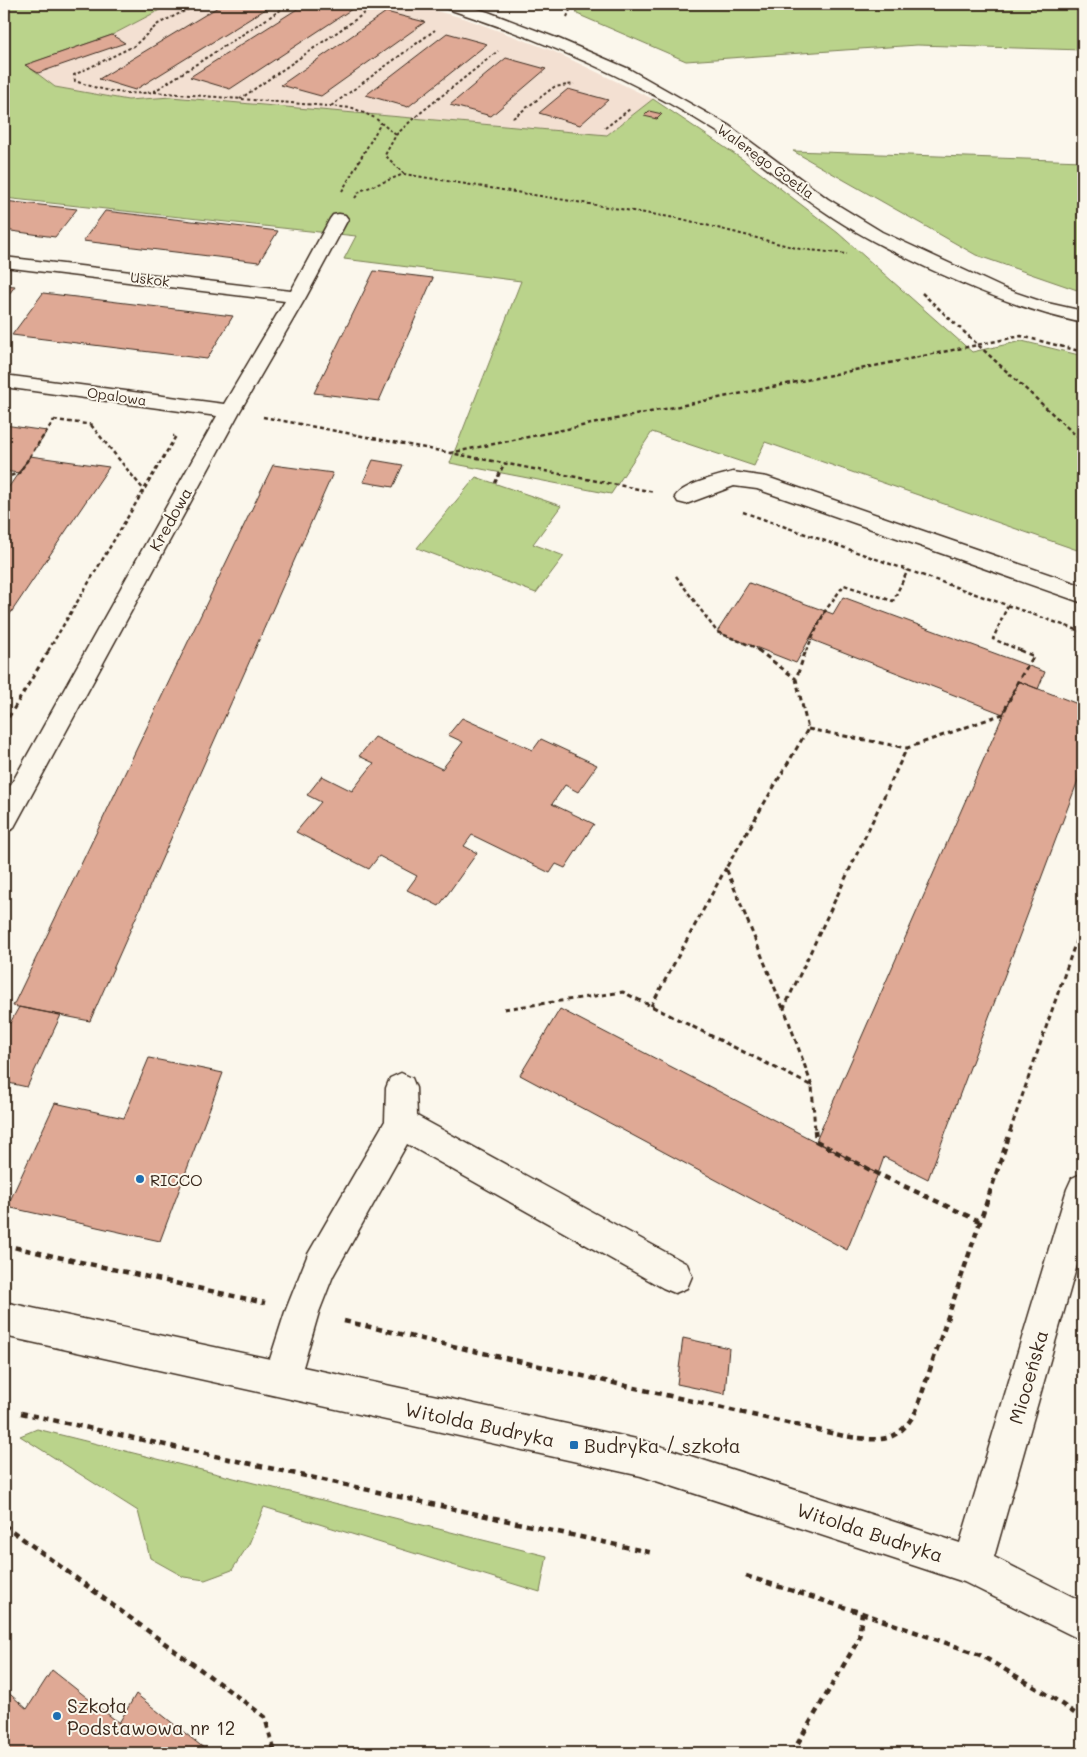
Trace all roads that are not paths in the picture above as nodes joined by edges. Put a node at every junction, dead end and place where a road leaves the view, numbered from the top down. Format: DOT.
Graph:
graph roads {
  1 [pos="447,4"];
  2 [pos="339,219"];
  3 [pos="4,262"];
  4 [pos="296,297"];
  5 [pos="1083,317"];
  6 [pos="4,381"];
  7 [pos="230,411"];
  8 [pos="686,497"];
  9 [pos="1083,595"];
  10 [pos="4,820"];
  11 [pos="401,1088"];
  12 [pos="402,1124"];
  13 [pos="1083,1189"];
  14 [pos="675,1276"];
  15 [pos="4,1319"];
  16 [pos="280,1380"];
  17 [pos="972,1566"];
  18 [pos="1083,1622"];
  1 -- 5 [label="street, Walerego Goetla"];
  2 -- 4 [label="street, Kredowa"];
  3 -- 4 [label="street, Uskok"];
  4 -- 7 [label="street, Kredowa"];
  6 -- 7 [label="street, Opalowa"];
  7 -- 10 [label="street, Kredowa"];
  8 -- 9 [label="street"];
  11 -- 12 [label="street"];
  12 -- 14 [label="street"];
  12 -- 16 [label="street"];
  13 -- 17 [label="street, Mioceńska"];
  15 -- 16 [label="street, Witolda Budryka"];
  16 -- 17 [label="street, Witolda Budryka"];
  17 -- 18 [label="street, Witolda Budryka"];
}
